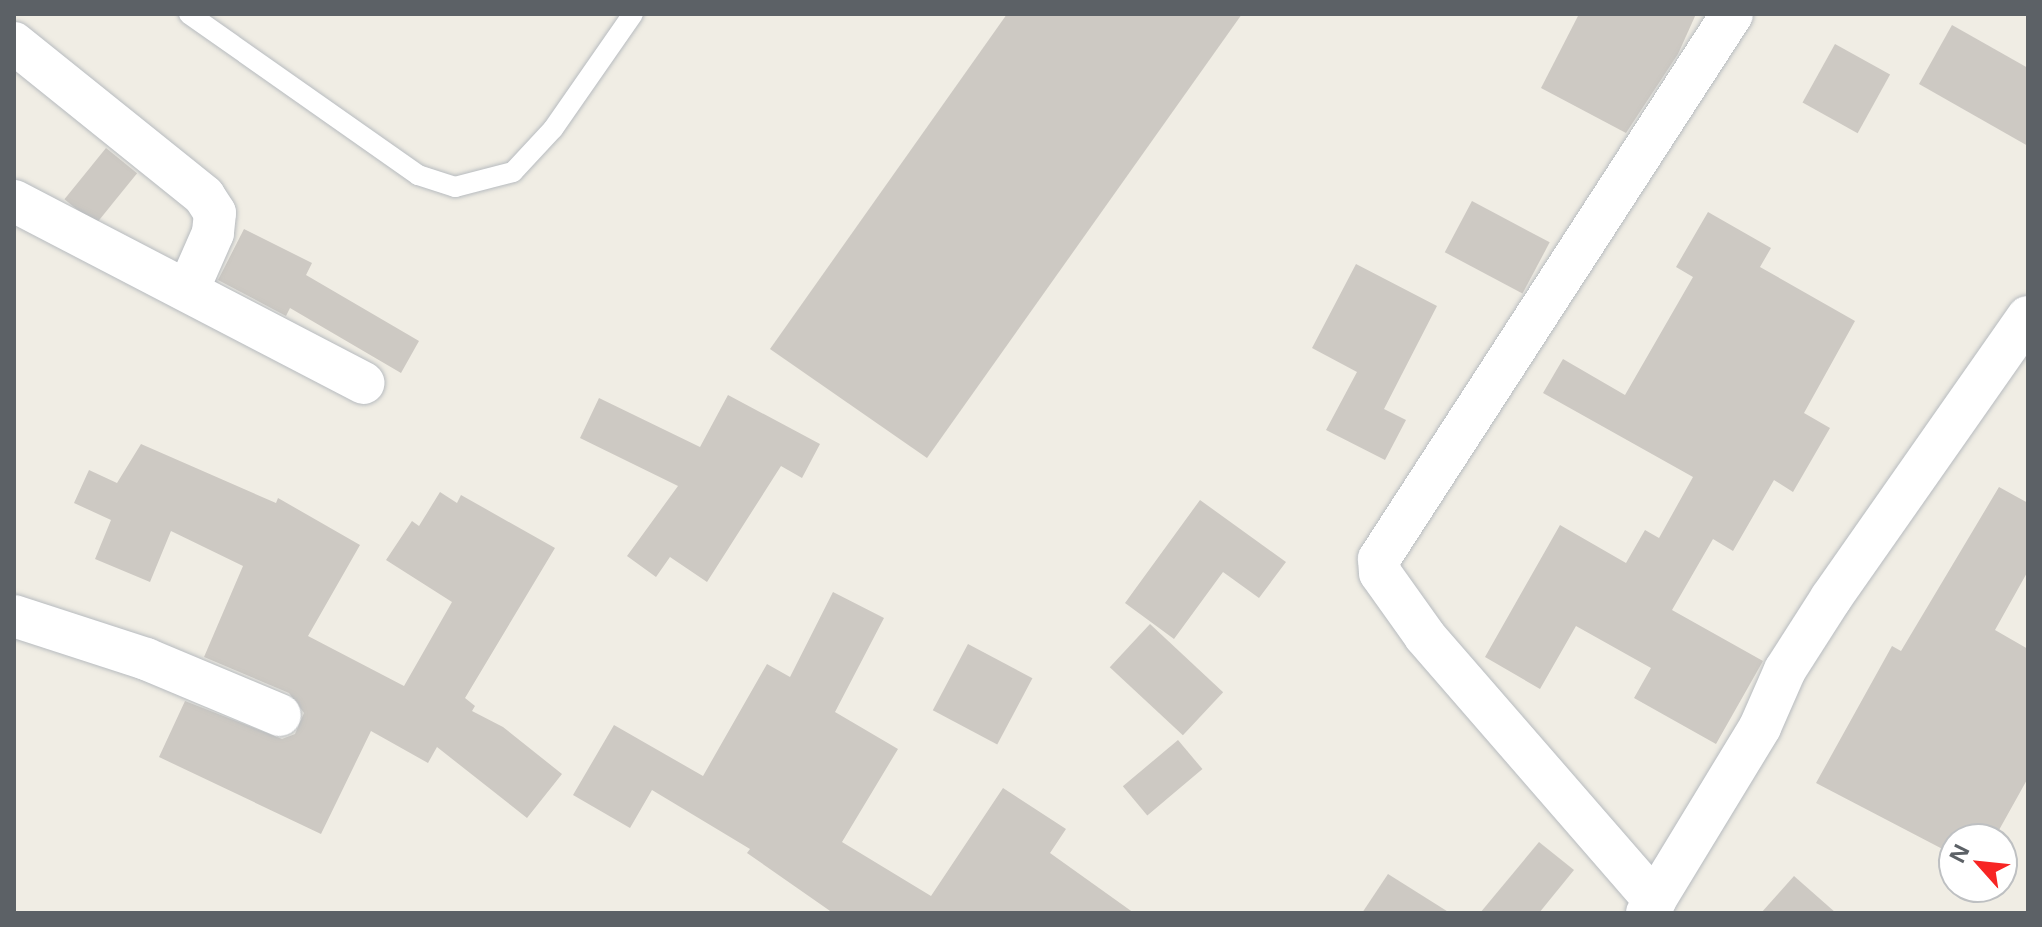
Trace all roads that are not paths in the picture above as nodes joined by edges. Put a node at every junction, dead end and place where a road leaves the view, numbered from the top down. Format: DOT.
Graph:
graph roads {
  1 [pos="189,14"];
  2 [pos="633,14"];
  3 [pos="1732,14"];
  4 [pos="14,43"];
  5 [pos="14,201"];
  6 [pos="188,290"];
  7 [pos="2028,317"];
  8 [pos="363,383"];
  9 [pos="14,616"];
  10 [pos="280,715"];
  11 [pos="1651,907"];
  1 -- 2 [label="lane"];
  3 -- 11 [label="street"];
  4 -- 6 [label="street"];
  5 -- 6 [label="street"];
  6 -- 8 [label="street"];
  7 -- 11 [label="street"];
  9 -- 10 [label="street"];
}
